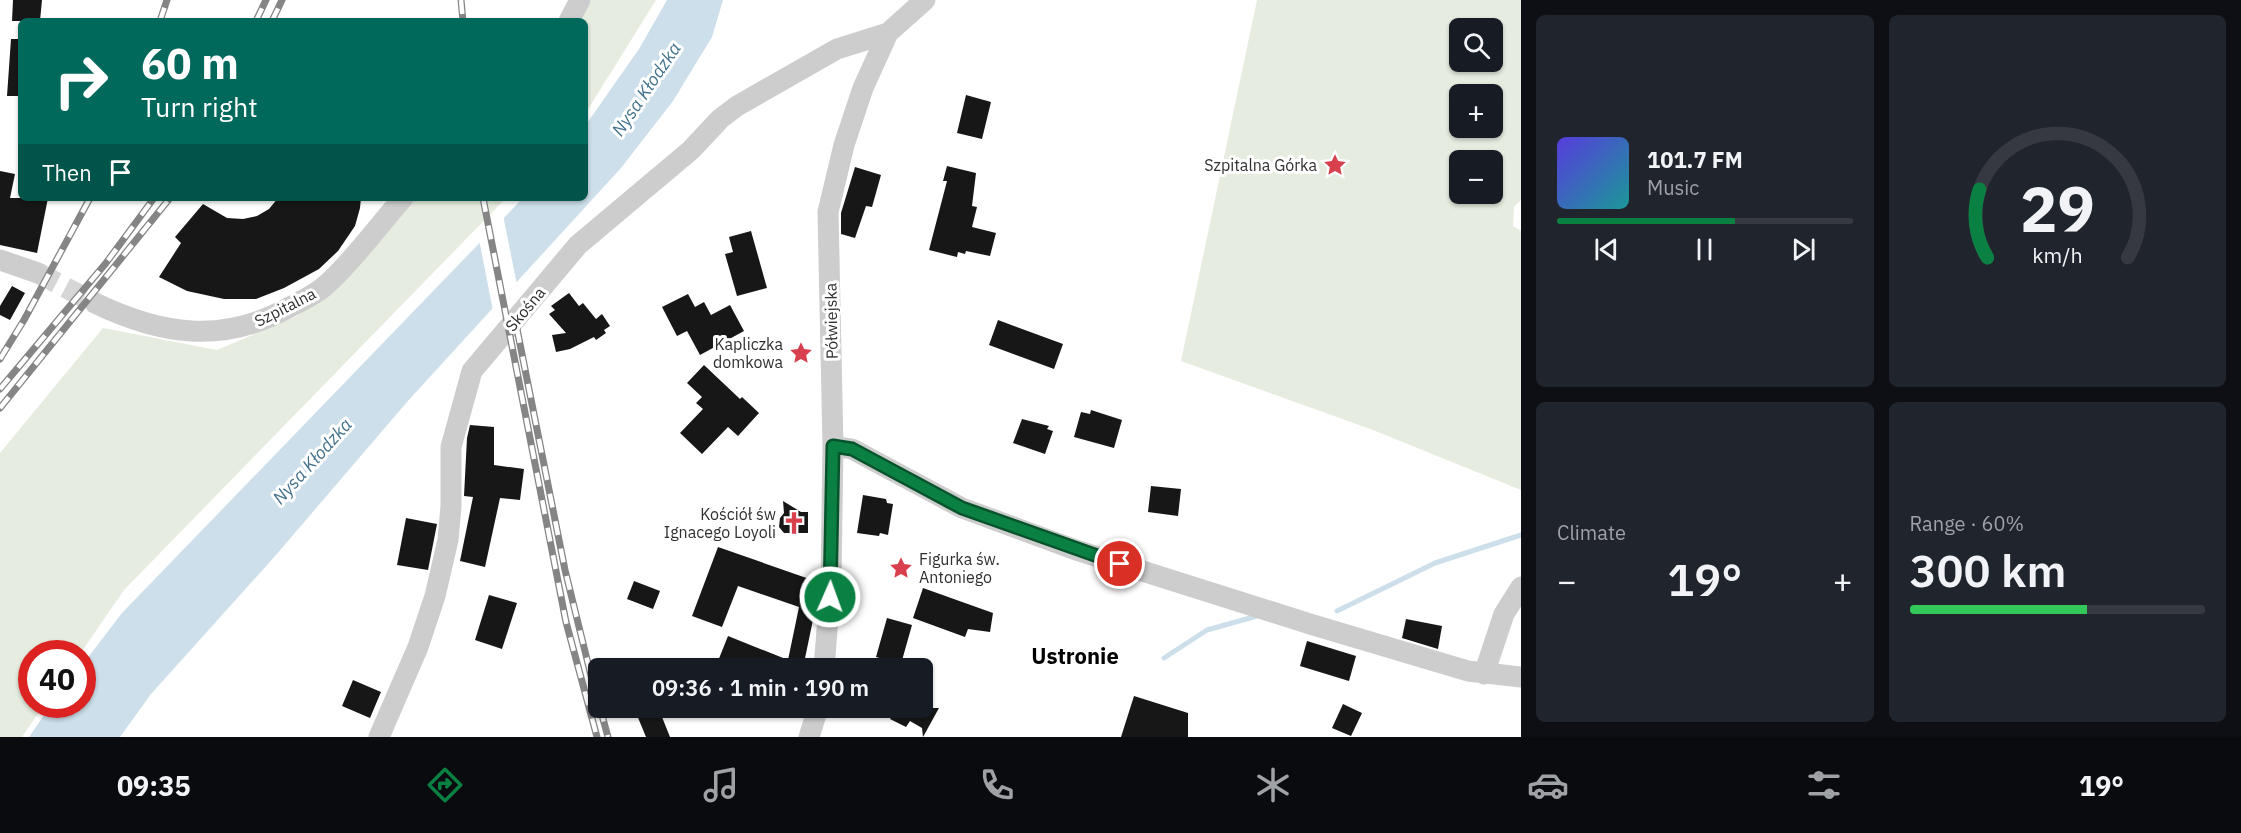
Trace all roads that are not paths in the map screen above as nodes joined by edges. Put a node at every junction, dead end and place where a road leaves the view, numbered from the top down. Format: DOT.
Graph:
graph roads {
  1 [pos="580,0"];
  2 [pos="925,0"];
  3 [pos="571,18"];
  4 [pos="888,33"];
  5 [pos="400,201"];
  6 [pos="0,260"];
  7 [pos="38,273"];
  8 [pos="95,303"];
  9 [pos="833,446"];
  10 [pos="1521,587"];
  11 [pos="825,658"];
  12 [pos="1484,674"];
  13 [pos="1521,677"];
  14 [pos="815,718"];
  15 [pos="379,737"];
  16 [pos="809,737"];
  1 -- 3 [label="street"];
  2 -- 4 [label="street, Półwiejska"];
  4 -- 9 [label="street, Półwiejska"];
  4 -- 15 [label="street, Skośna"];
  5 -- 8 [label="street, Szpitalna"];
  6 -- 7 [label="street"];
  9 -- 11 [label="street, Półwiejska"];
  9 -- 12 [label="street"];
  10 -- 12 [label="street"];
  12 -- 13 [label="street"];
  14 -- 16 [label="street"];
}
